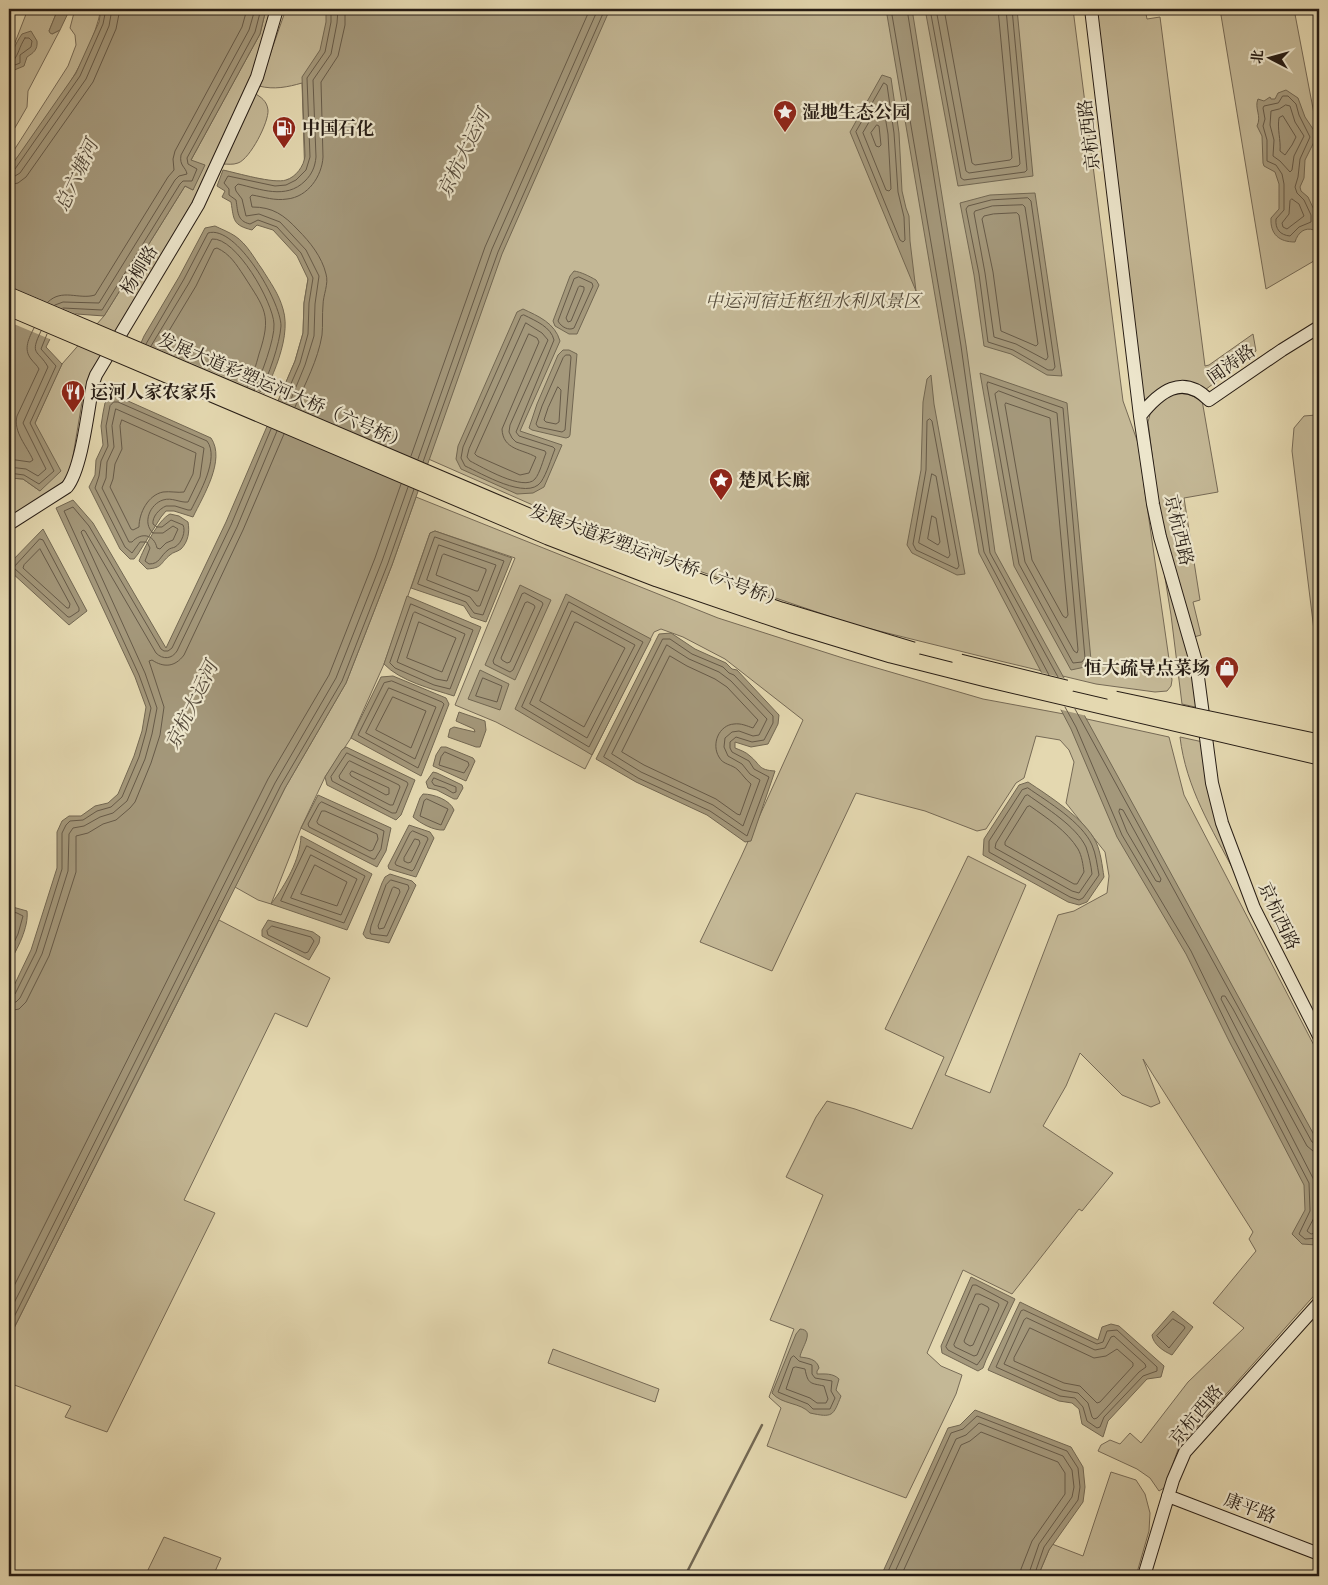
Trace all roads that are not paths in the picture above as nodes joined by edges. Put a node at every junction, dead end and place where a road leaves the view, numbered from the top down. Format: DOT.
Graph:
graph roads {
  1 [pos="277,9"];
  2 [pos="1091,9"];
  3 [pos="9,296"];
  4 [pos="9,308"];
  5 [pos="1319,327"];
  6 [pos="1140,416"];
  7 [pos="9,524"];
  8 [pos="1319,742"];
  9 [pos="1319,757"];
  10 [pos="1319,1036"];
  11 [pos="1319,1303"];
  12 [pos="1168,1496"];
  13 [pos="1319,1554"];
  14 [pos="1144,1576"];
  1 -- 7 [label="street, 杨柳路"];
  2 -- 6 [label="street, 京杭西路"];
  3 -- 8 [label="main road, 发展大道彩塑运河大桥（六号桥）, bridge"];
  4 -- 9 [label="main road, 发展大道彩塑运河大桥（六号桥）, bridge"];
  5 -- 6 [label="street, 闻涛路"];
  6 -- 10 [label="street, 京杭西路"];
  11 -- 12 [label="street, 京杭西路"];
  12 -- 13 [label="street, 康平路"];
  12 -- 14 [label="street, 京杭西路"];
}
